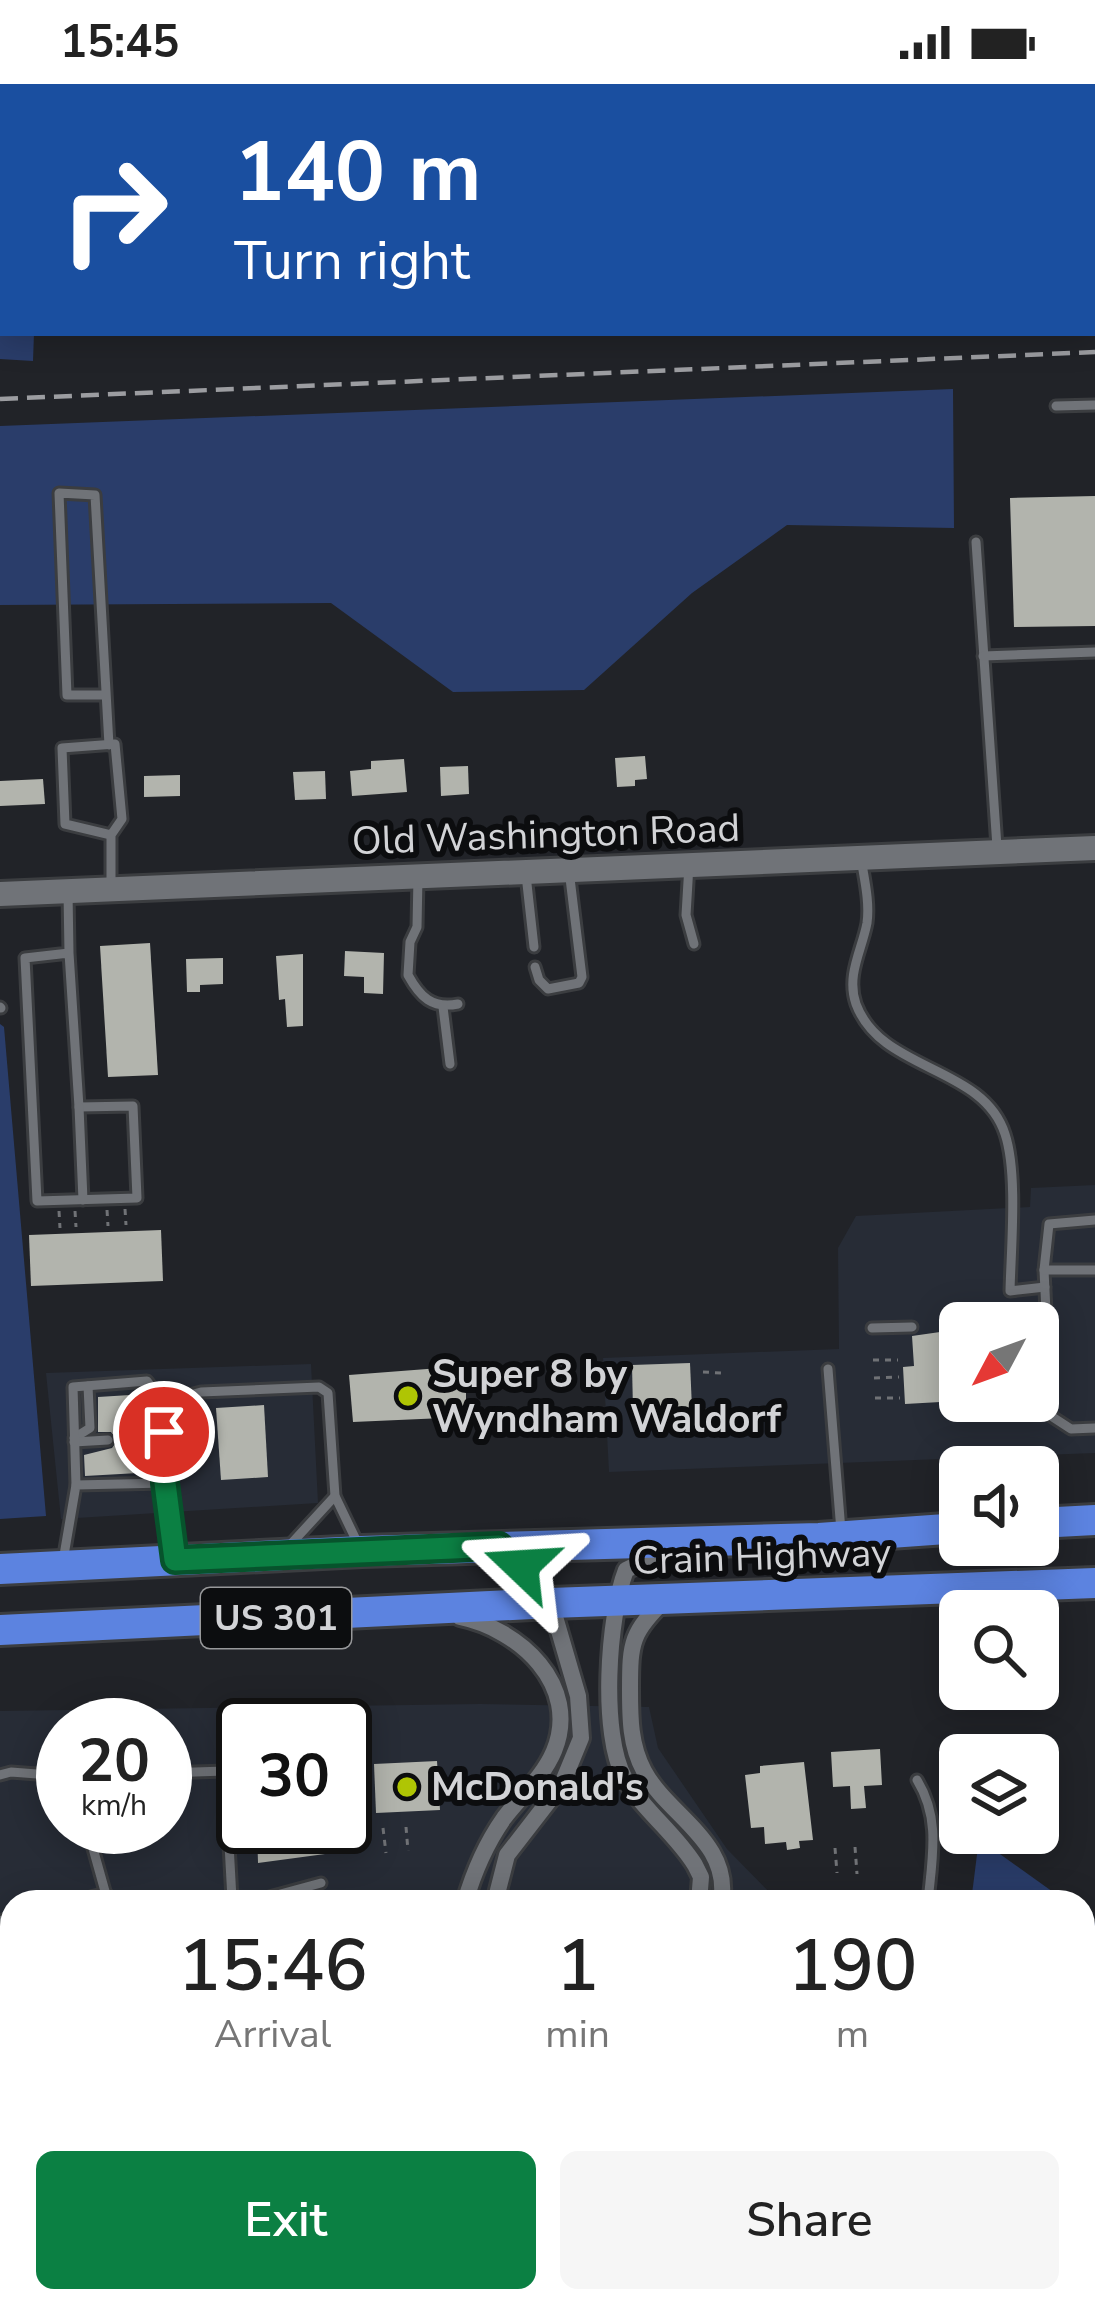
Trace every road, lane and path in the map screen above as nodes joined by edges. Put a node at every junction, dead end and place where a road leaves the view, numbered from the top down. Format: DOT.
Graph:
graph roads {
  1 [pos="1095,405"];
  2 [pos="1056,406"];
  3 [pos="976,542"];
  4 [pos="1095,652"];
  5 [pos="983,656"];
  6 [pos="104,695"];
  7 [pos="109,745"];
  8 [pos="111,835"];
  9 [pos="1095,848"];
  10 [pos="997,852"];
  11 [pos="861,858"];
  12 [pos="688,865"];
  13 [pos="568,871"];
  14 [pos="526,872"];
  15 [pos="418,877"];
  16 [pos="112,890"];
  17 [pos="68,892"];
  18 [pos="0,894"];
  19 [pos="694,944"];
  20 [pos="534,947"];
  21 [pos="69,953"];
  22 [pos="535,967"];
  23 [pos="458,1004"];
  24 [pos="443,1007"];
  25 [pos="450,1064"];
  26 [pos="79,1107"];
  27 [pos="83,1199"];
  28 [pos="1095,1220"];
  29 [pos="1044,1270"];
  30 [pos="1095,1270"];
  31 [pos="1045,1287"];
  32 [pos="911,1327"];
  33 [pos="872,1328"];
  34 [pos="873,1360"];
  35 [pos="898,1360"];
  36 [pos="828,1370"];
  37 [pos="703,1372"];
  38 [pos="721,1373"];
  39 [pos="899,1377"];
  40 [pos="874,1378"];
  41 [pos="875,1398"];
  42 [pos="900,1398"];
  43 [pos="163,1402"];
  44 [pos="704,1410"];
  45 [pos="722,1412"];
  46 [pos="1095,1428"];
  47 [pos="192,1435"];
  48 [pos="170,1436"];
  49 [pos="74,1440"];
  50 [pos="108,1440"];
  51 [pos="138,1451"];
  52 [pos="165,1483"];
  53 [pos="76,1485"];
  54 [pos="334,1496"];
  55 [pos="1095,1520"];
  56 [pos="1059,1522"];
  57 [pos="939,1529"];
  58 [pos="842,1536"];
  59 [pos="708,1540"];
  60 [pos="499,1546"];
  61 [pos="362,1551"];
  62 [pos="277,1556"];
  63 [pos="175,1560"];
  64 [pos="62,1566"];
  65 [pos="0,1569"];
  66 [pos="1095,1583"];
  67 [pos="666,1600"];
  68 [pos="614,1601"];
  69 [pos="551,1603"];
  70 [pos="424,1610"];
  71 [pos="0,1630"];
  72 [pos="192,1772"];
  73 [pos="36,1774"];
  74 [pos="0,1775"];
  75 [pos="917,1780"];
  76 [pos="406,1827"];
  77 [pos="383,1828"];
  78 [pos="855,1847"];
  79 [pos="835,1848"];
  80 [pos="408,1851"];
  81 [pos="386,1852"];
  82 [pos="95,1854"];
  83 [pos="837,1873"];
  84 [pos="857,1874"];
  85 [pos="321,1883"];
  86 [pos="105,1890"];
  87 [pos="228,1890"];
  88 [pos="295,1890"];
  89 [pos="469,1890"];
  90 [pos="498,1890"];
  91 [pos="700,1890"];
  92 [pos="721,1890"];
  93 [pos="929,1890"];
  1 -- 2 [label="lane"];
  3 -- 5 [label="lane"];
  4 -- 5 [label="lane"];
  5 -- 10 [label="lane"];
  6 -- 6 [label="lane"];
  6 -- 7 [label="lane"];
  7 -- 8 [label="lane"];
  7 -- 8 [label="lane"];
  8 -- 16 [label="lane"];
  9 -- 10 [label="main road, Old Washington Road"];
  10 -- 11 [label="main road, Old Washington Road"];
  11 -- 12 [label="main road, Old Washington Road"];
  11 -- 31 [label="lane"];
  12 -- 13 [label="main road, Old Washington Road"];
  12 -- 19 [label="lane"];
  13 -- 14 [label="main road, Old Washington Road"];
  13 -- 22 [label="lane"];
  14 -- 15 [label="main road, Old Washington Road"];
  14 -- 20 [label="lane"];
  15 -- 16 [label="main road, Old Washington Road"];
  15 -- 24 [label="lane"];
  16 -- 17 [label="main road, Old Washington Road"];
  17 -- 18 [label="main road, Old Washington Road"];
  17 -- 21 [label="lane"];
  21 -- 26 [label="lane"];
  21 -- 27 [label="lane"];
  23 -- 24 [label="lane"];
  24 -- 25 [label="lane"];
  26 -- 27 [label="lane"];
  26 -- 27 [label="lane"];
  28 -- 29 [label="lane"];
  29 -- 30 [label="lane"];
  29 -- 31 [label="lane"];
  31 -- 46 [label="lane"];
  32 -- 33 [label="lane"];
  34 -- 35 [label="path"];
  36 -- 58 [label="lane"];
  37 -- 38 [label="path"];
  39 -- 40 [label="path"];
  41 -- 42 [label="path"];
  43 -- 48 [label="lane"];
  43 -- 49 [label="lane"];
  43 -- 54 [label="lane"];
  44 -- 45 [label="path"];
  47 -- 48 [label="path"];
  48 -- 51 [label="lane"];
  48 -- 52 [label="lane"];
  49 -- 50 [label="lane"];
  49 -- 53 [label="lane"];
  52 -- 53 [label="lane"];
  52 -- 63 [label="lane"];
  53 -- 64 [label="lane"];
  54 -- 61 [label="lane"];
  54 -- 62 [label="lane"];
  55 -- 56 [label="highway"];
  57 -- 58 [label="highway, Crain Highway / US 301"];
  58 -- 59 [label="highway, Crain Highway / US 301"];
  59 -- 60 [label="highway, Crain Highway / US 301"];
  59 -- 68 [label="street"];
  60 -- 61 [label="highway, Crain Highway / US 301"];
  60 -- 69 [label="street"];
  61 -- 62 [label="highway, Crain Highway / US 301"];
  62 -- 63 [label="highway, Crain Highway / US 301"];
  63 -- 64 [label="highway, Crain Highway / US 301"];
  64 -- 65 [label="highway, Crain Highway / US 301"];
  66 -- 67 [label="highway, Crain Highway / US 301"];
  67 -- 68 [label="highway, Crain Highway / US 301"];
  67 -- 92 [label="street"];
  68 -- 69 [label="highway, Crain Highway / US 301"];
  68 -- 91 [label="street"];
  69 -- 70 [label="highway, Crain Highway / US 301"];
  69 -- 90 [label="street"];
  70 -- 71 [label="highway, Crain Highway / US 301"];
  70 -- 89 [label="street"];
  72 -- 87 [label="lane"];
  73 -- 74 [label="lane"];
  75 -- 93 [label="lane"];
  76 -- 80 [label="path"];
  77 -- 81 [label="path"];
  78 -- 84 [label="path"];
  79 -- 83 [label="path"];
  82 -- 86 [label="lane"];
  85 -- 88 [label="lane"];
}
